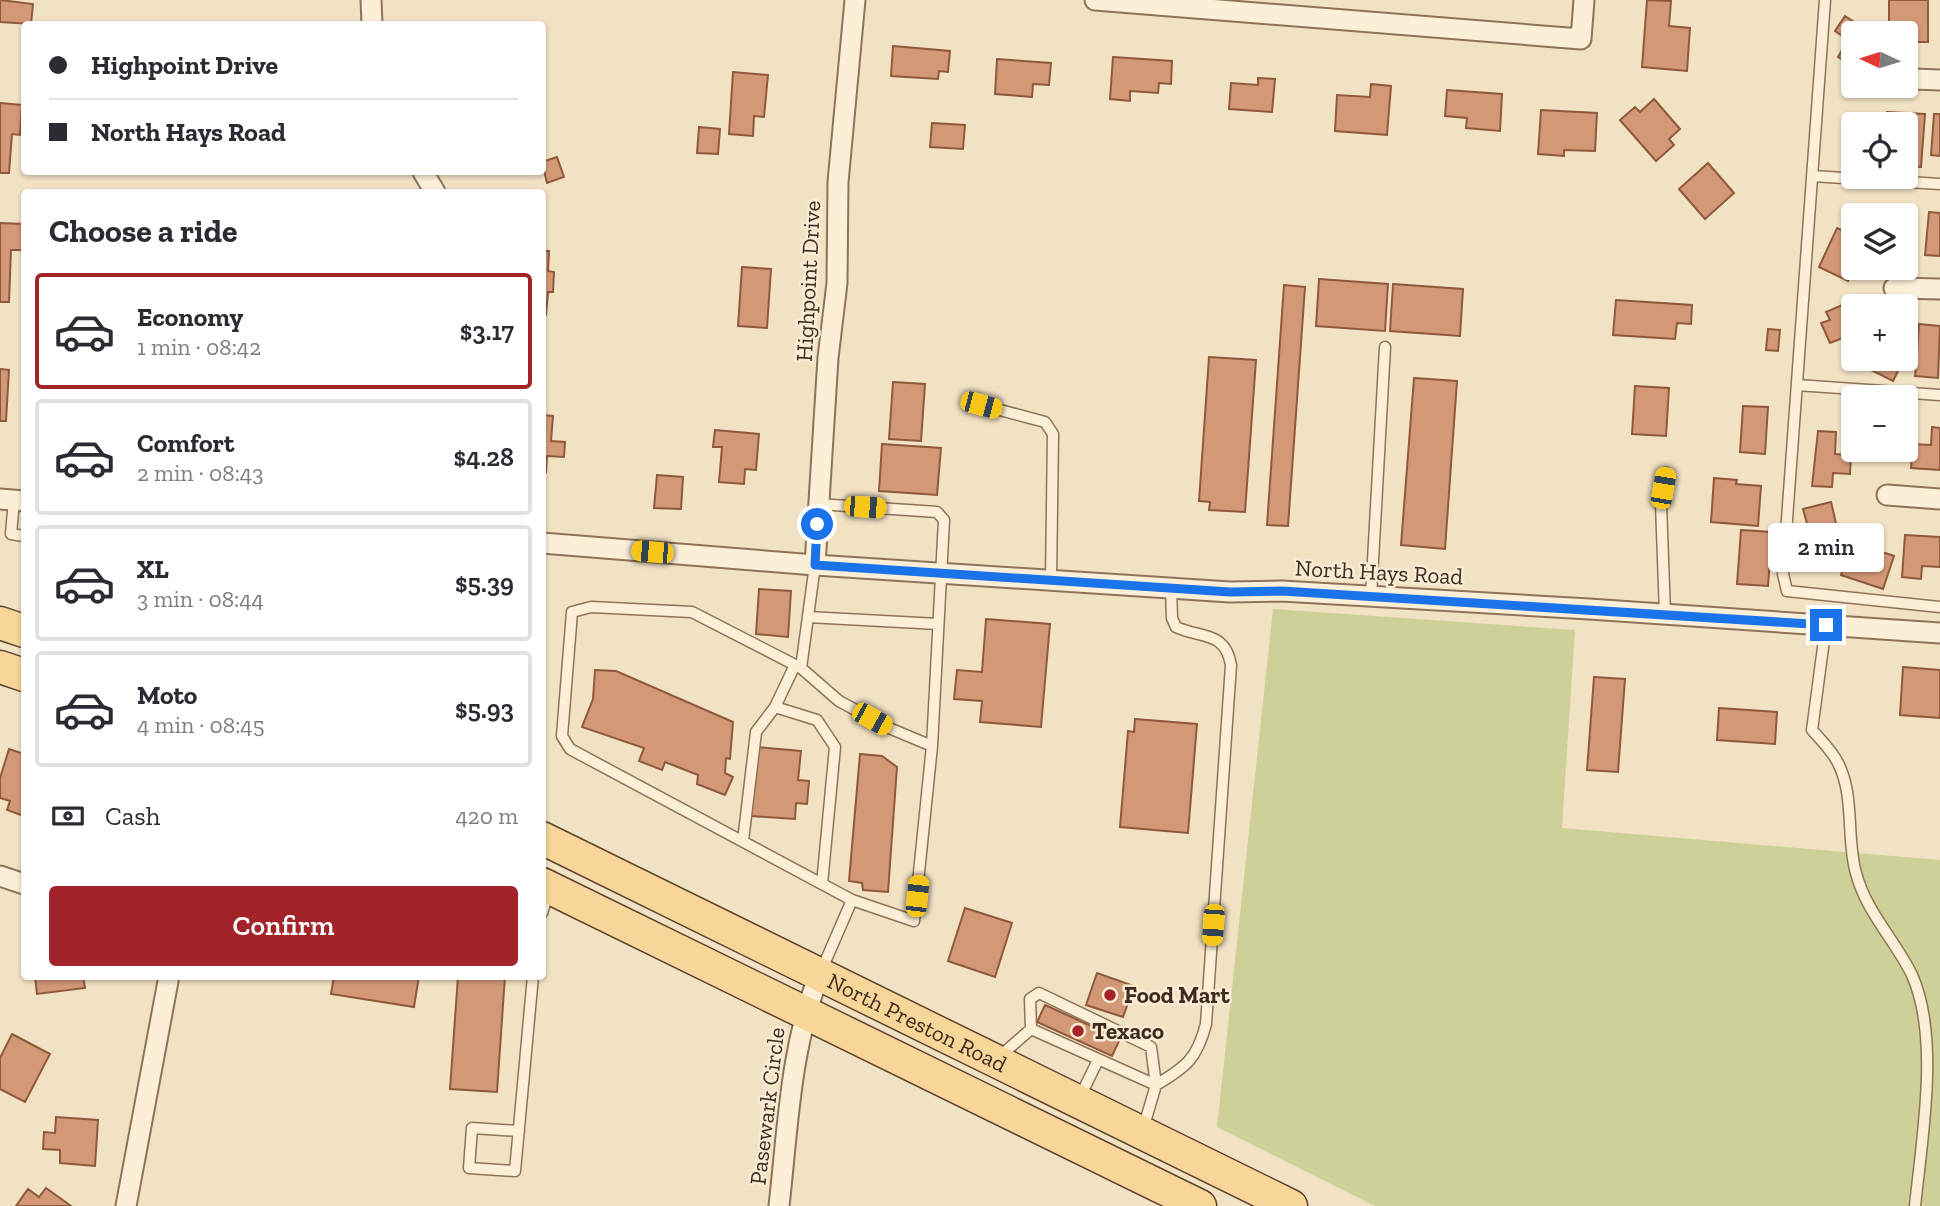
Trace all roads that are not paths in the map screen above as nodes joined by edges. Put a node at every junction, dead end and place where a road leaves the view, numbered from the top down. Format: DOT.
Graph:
graph roads {
  1 [pos="371,0"];
  2 [pos="855,0"];
  3 [pos="1095,0"];
  4 [pos="1584,0"];
  5 [pos="1825,0"];
  6 [pos="372,21"];
  7 [pos="1918,79"];
  8 [pos="1940,80"];
  9 [pos="1812,176"];
  10 [pos="1940,184"];
  11 [pos="1894,288"];
  12 [pos="1940,289"];
  13 [pos="1385,347"];
  14 [pos="1797,385"];
  15 [pos="1940,395"];
  16 [pos="981,405"];
  17 [pos="1666,473"];
  18 [pos="1887,495"];
  19 [pos="1940,499"];
  20 [pos="13,500"];
  21 [pos="817,504"];
  22 [pos="21,536"];
  23 [pos="546,543"];
  24 [pos="815,565"];
  25 [pos="941,573"];
  26 [pos="1051,580"];
  27 [pos="1171,588"];
  28 [pos="1371,596"];
  29 [pos="1940,607"];
  30 [pos="1665,614"];
  31 [pos="808,617"];
  32 [pos="0,623"];
  33 [pos="938,624"];
  34 [pos="1826,625"];
  35 [pos="21,630"];
  36 [pos="1940,633"];
  37 [pos="798,666"];
  38 [pos="0,667"];
  39 [pos="21,674"];
  40 [pos="775,707"];
  41 [pos="932,746"];
  42 [pos="546,840"];
  43 [pos="743,841"];
  44 [pos="0,876"];
  45 [pos="21,883"];
  46 [pos="822,884"];
  47 [pos="546,895"];
  48 [pos="852,900"];
  49 [pos="820,973"];
  50 [pos="168,980"];
  51 [pos="533,980"];
  52 [pos="805,1011"];
  53 [pos="1031,1029"];
  54 [pos="995,1060"];
  55 [pos="1098,1060"];
  56 [pos="1156,1086"];
  57 [pos="1077,1101"];
  58 [pos="519,1131"];
  59 [pos="1142,1133"];
  60 [pos="1161,1194"];
  61 [pos="126,1206"];
  62 [pos="779,1206"];
  63 [pos="1200,1206"];
  64 [pos="1292,1206"];
  65 [pos="1915,1206"];
  1 -- 6 [label="street"];
  2 -- 21 [label="street, Highpoint Drive"];
  3 -- 4 [label="street"];
  5 -- 9 [label="lane"];
  7 -- 8 [label="street"];
  9 -- 10 [label="lane"];
  9 -- 14 [label="lane"];
  11 -- 12 [label="street"];
  13 -- 28 [label="lane"];
  14 -- 15 [label="lane"];
  14 -- 29 [label="lane"];
  16 -- 26 [label="lane"];
  17 -- 30 [label="lane"];
  18 -- 19 [label="street"];
  20 -- 22 [label="lane"];
  21 -- 24 [label="street, Highpoint Drive"];
  21 -- 25 [label="lane"];
  23 -- 24 [label="street, North Hays Road"];
  24 -- 25 [label="street, North Hays Road"];
  24 -- 31 [label="lane"];
  25 -- 26 [label="street, North Hays Road"];
  25 -- 33 [label="lane"];
  26 -- 27 [label="street, North Hays Road"];
  27 -- 28 [label="street, North Hays Road"];
  27 -- 56 [label="lane"];
  28 -- 30 [label="street, North Hays Road"];
  30 -- 34 [label="street, North Hays Road"];
  31 -- 33 [label="lane"];
  31 -- 37 [label="lane"];
  32 -- 35 [label="main road"];
  33 -- 41 [label="lane"];
  34 -- 36 [label="street, North Hays Road"];
  34 -- 65 [label="lane"];
  37 -- 40 [label="lane"];
  37 -- 41 [label="lane"];
  37 -- 43 [label="lane"];
  38 -- 39 [label="main road"];
  40 -- 43 [label="lane"];
  40 -- 46 [label="lane"];
  41 -- 48 [label="lane"];
  42 -- 49 [label="main road, North Preston Road"];
  43 -- 46 [label="lane"];
  44 -- 45 [label="street"];
  46 -- 48 [label="lane"];
  47 -- 52 [label="main road, North Preston Road"];
  48 -- 49 [label="lane"];
  49 -- 52 [label="street, Pasewark Circle"];
  49 -- 54 [label="main road, North Preston Road"];
  50 -- 61 [label="street"];
  51 -- 58 [label="lane"];
  52 -- 60 [label="main road, North Preston Road"];
  52 -- 62 [label="street, Pasewark Circle"];
  53 -- 54 [label="lane"];
  53 -- 55 [label="lane"];
  53 -- 56 [label="lane"];
  54 -- 57 [label="main road, North Preston Road"];
  55 -- 56 [label="lane"];
  55 -- 57 [label="lane"];
  56 -- 59 [label="lane"];
  57 -- 59 [label="main road, North Preston Road"];
  58 -- 58 [label="lane"];
  59 -- 64 [label="main road, North Preston Road"];
  60 -- 63 [label="main road, North Preston Road"];
}
